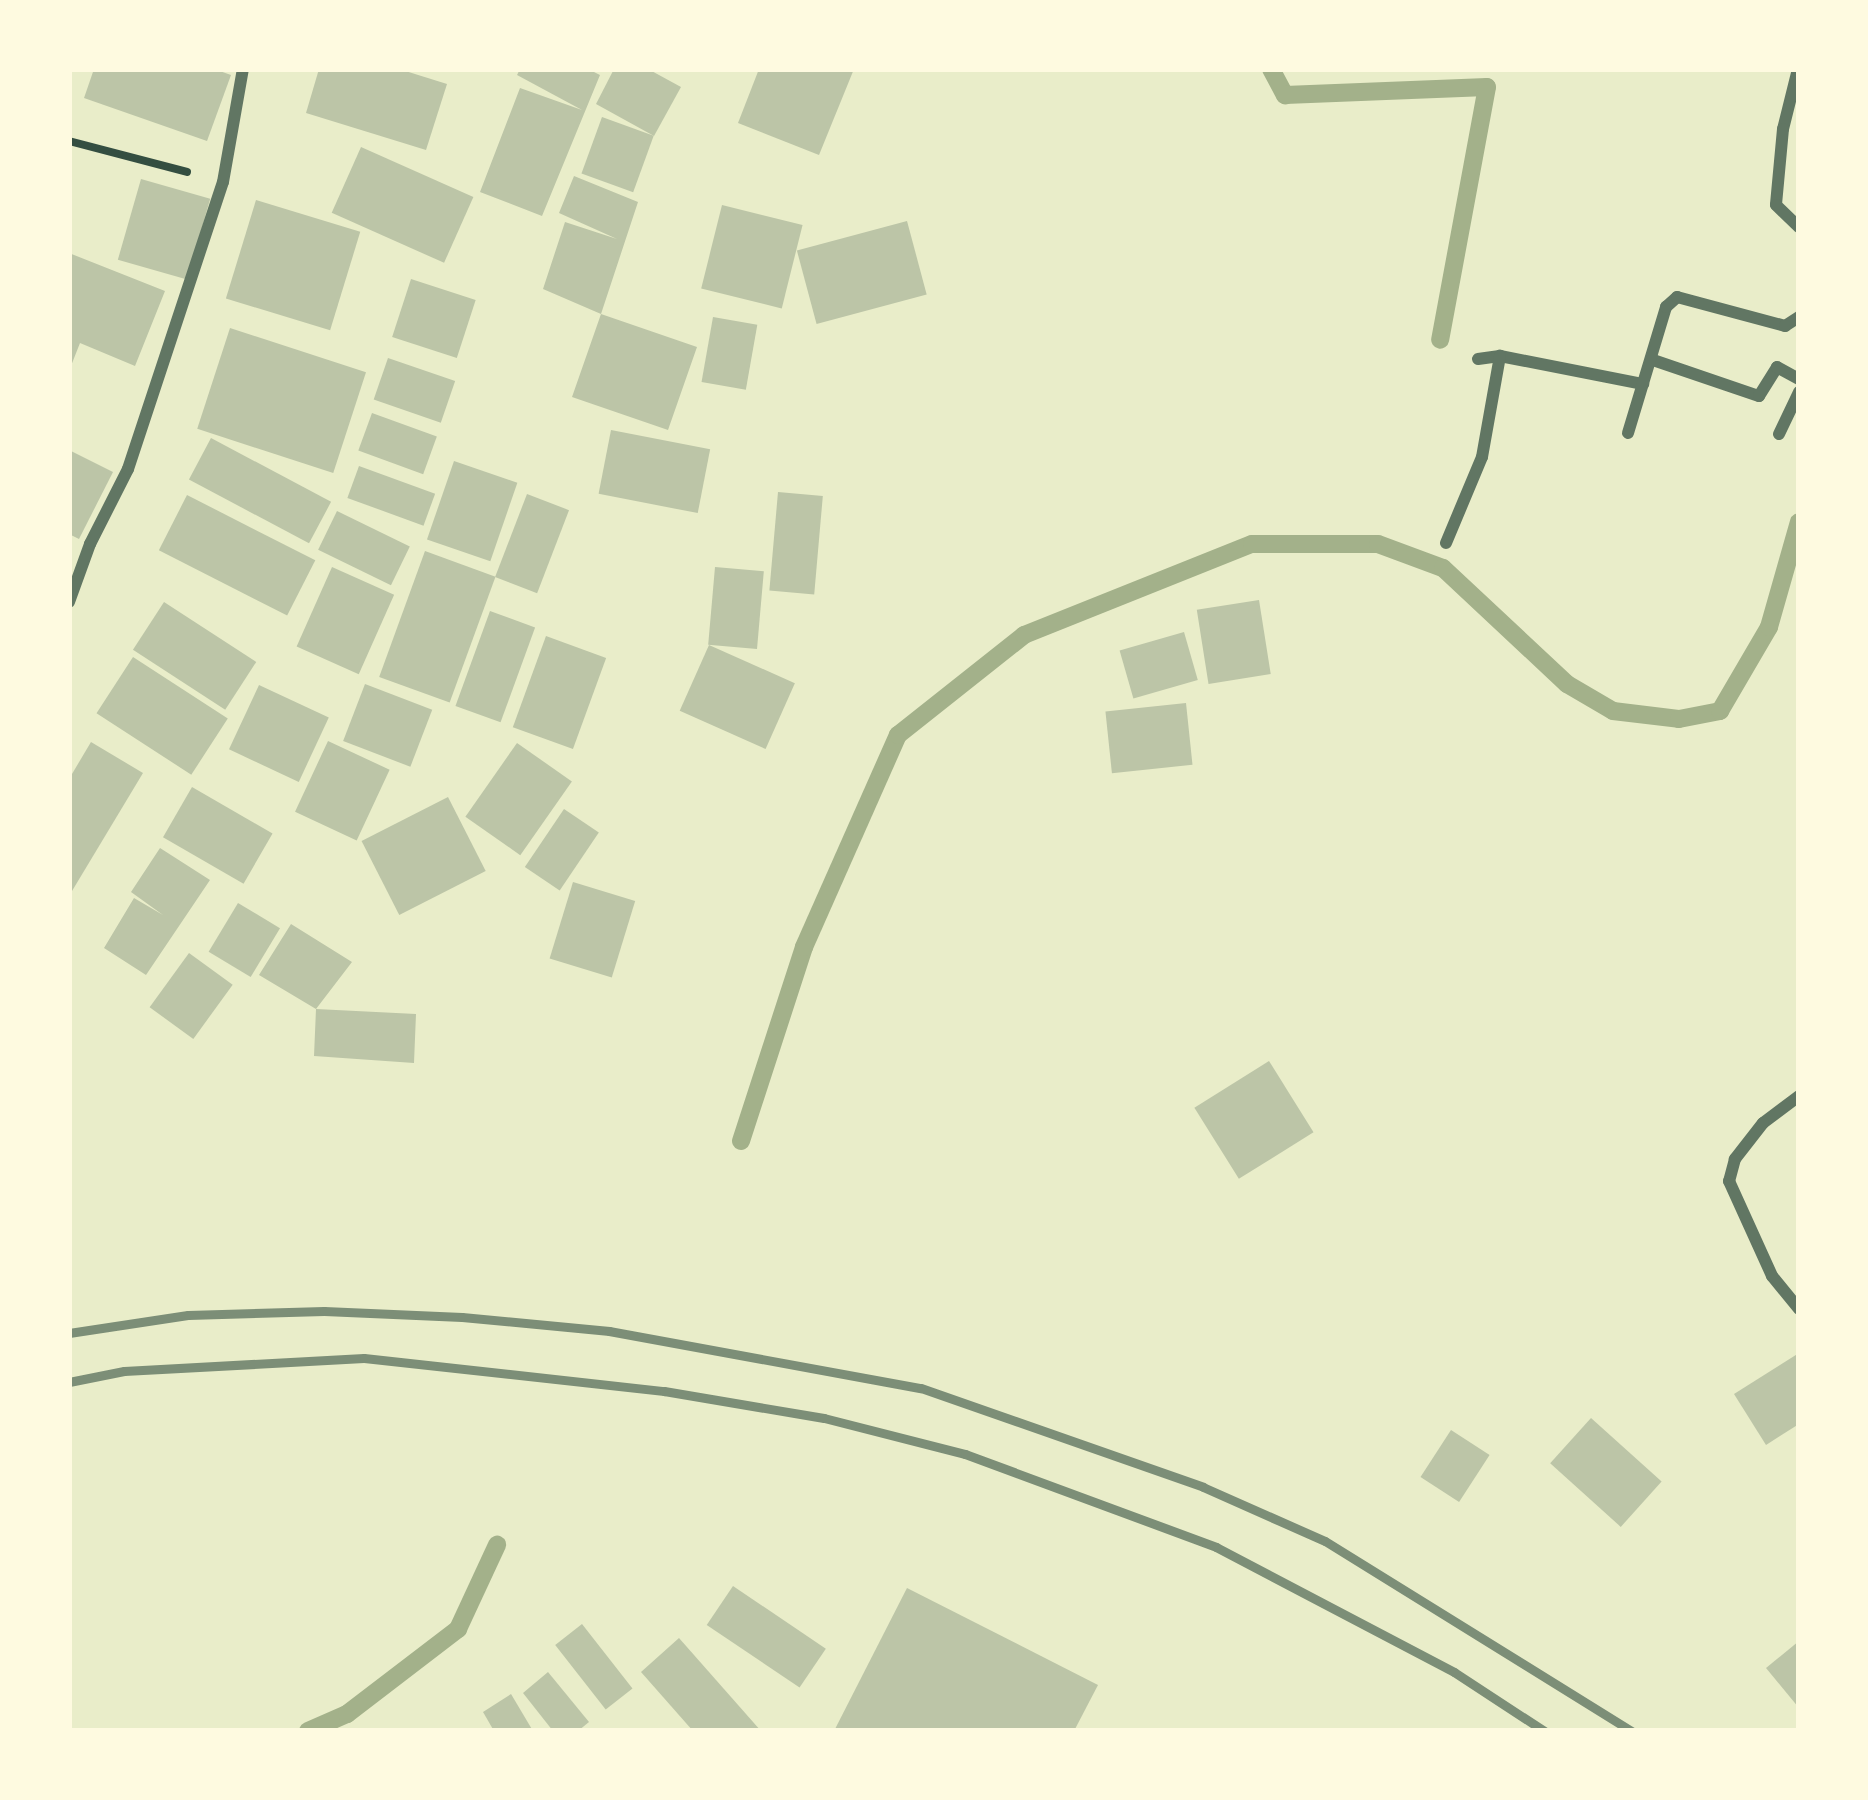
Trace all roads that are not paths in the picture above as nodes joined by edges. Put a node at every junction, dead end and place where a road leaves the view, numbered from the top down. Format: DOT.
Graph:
graph roads {
  1 [pos="243,69"];
  2 [pos="1798,69"];
  3 [pos="1799,227"];
  4 [pos="1799,317"];
  5 [pos="1500,356"];
  6 [pos="1478,359"];
  7 [pos="1653,360"];
  8 [pos="1799,379"];
  9 [pos="1643,384"];
  10 [pos="1799,392"];
  11 [pos="1628,433"];
  12 [pos="1779,434"];
  13 [pos="1446,543"];
  14 [pos="69,602"];
  15 [pos="1799,1096"];
  16 [pos="1799,1309"];
  1 -- 14 [label="street"];
  2 -- 3 [label="street"];
  4 -- 7 [label="street"];
  5 -- 6 [label="street"];
  5 -- 9 [label="street"];
  5 -- 13 [label="street"];
  7 -- 8 [label="street"];
  7 -- 9 [label="street"];
  9 -- 11 [label="street"];
  10 -- 12 [label="street"];
  15 -- 16 [label="street"];
}
